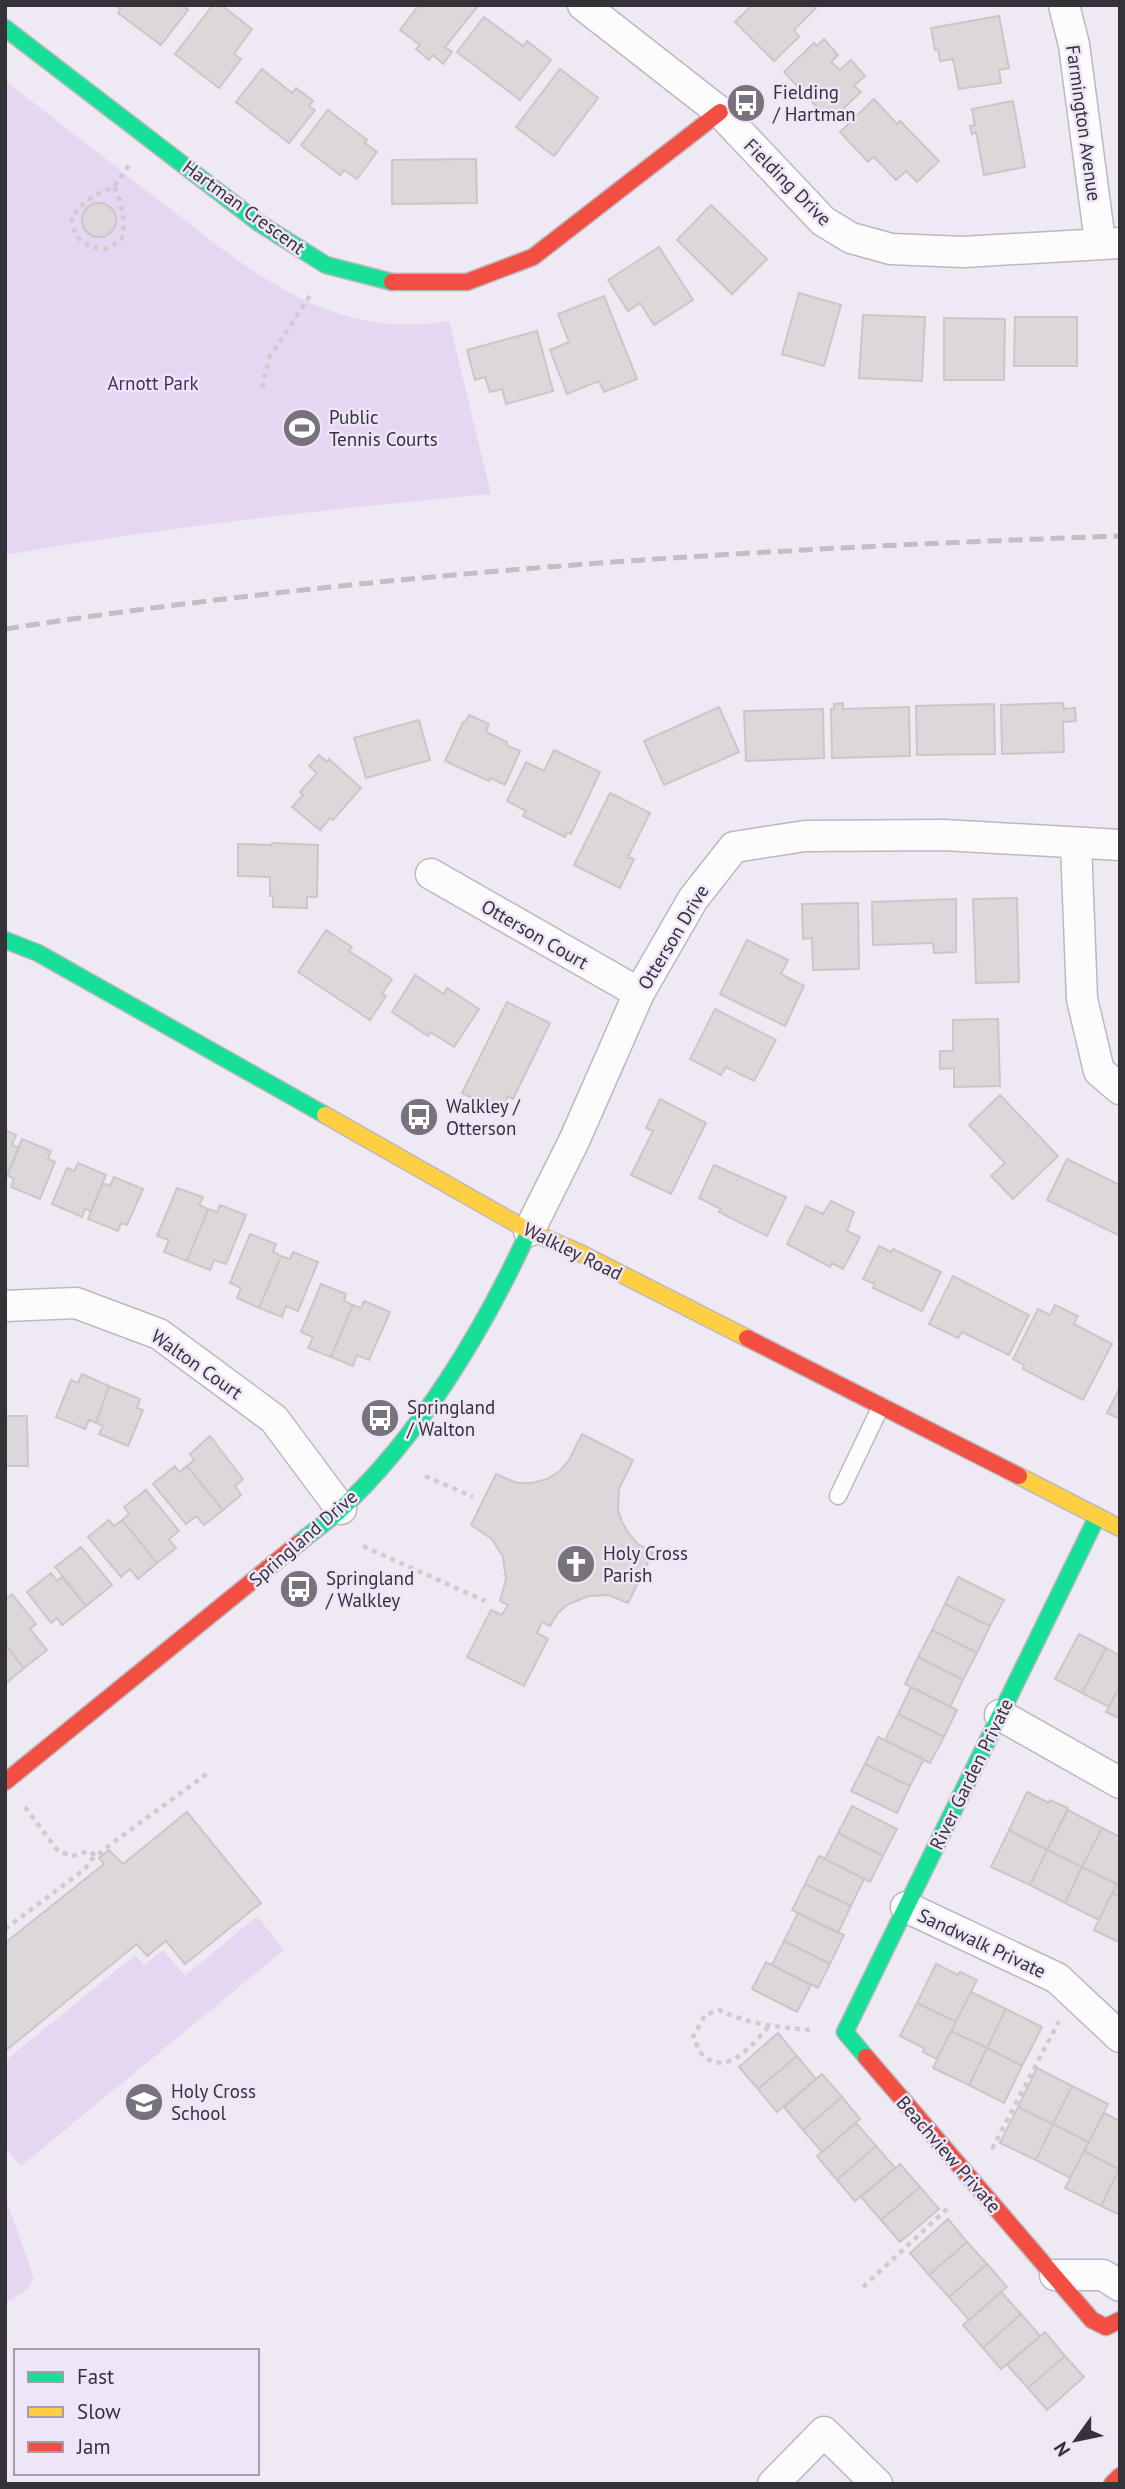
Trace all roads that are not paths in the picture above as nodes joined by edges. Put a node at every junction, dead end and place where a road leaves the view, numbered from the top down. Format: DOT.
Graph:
graph roads {
  1 [pos="583,5"];
  2 [pos="1064,5"];
  3 [pos="5,28"];
  4 [pos="720,112"];
  5 [pos="1110,242"];
  6 [pos="1076,844"];
  7 [pos="1120,845"];
  8 [pos="431,874"];
  9 [pos="9,934"];
  10 [pos="639,993"];
  11 [pos="1120,1088"];
  12 [pos="529,1231"];
  13 [pos="5,1306"];
  14 [pos="881,1406"];
  15 [pos="838,1496"];
  16 [pos="341,1509"];
  17 [pos="1097,1517"];
  18 [pos="1120,1528"];
  19 [pos="1000,1715"];
  20 [pos="5,1782"];
  21 [pos="1120,1783"];
  22 [pos="906,1907"];
  23 [pos="845,2032"];
  24 [pos="1120,2037"];
  25 [pos="1055,2275"];
  26 [pos="1120,2286"];
  27 [pos="1120,2320"];
  28 [pos="1120,2476"];
  29 [pos="773,2484"];
  30 [pos="877,2484"];
  31 [pos="1112,2484"];
  1 -- 4 [label="street, Fielding Drive"];
  2 -- 5 [label="street, Farmington Avenue"];
  3 -- 4 [label="street, Hartman Crescent"];
  4 -- 5 [label="street, Fielding Drive"];
  6 -- 7 [label="street, Otterson Drive"];
  6 -- 10 [label="street, Otterson Drive"];
  6 -- 11 [label="street"];
  8 -- 10 [label="street, Otterson Court"];
  9 -- 12 [label="street, Walkley Road"];
  10 -- 12 [label="street, Otterson Drive"];
  12 -- 14 [label="street, Walkley Road"];
  12 -- 16 [label="street, Springland Drive"];
  13 -- 16 [label="street, Walton Court"];
  14 -- 15 [label="lane"];
  14 -- 17 [label="street, Walkley Road"];
  16 -- 20 [label="street, Springland Drive"];
  17 -- 18 [label="street, Walkley Road"];
  17 -- 19 [label="street, River Garden Private"];
  19 -- 21 [label="street"];
  19 -- 22 [label="street, River Garden Private"];
  22 -- 23 [label="street, River Garden Private"];
  22 -- 24 [label="street, Sandwalk Private"];
  23 -- 25 [label="street, Beachview Private"];
  25 -- 26 [label="street"];
  25 -- 27 [label="street, Beachview Private"];
  28 -- 31 [label="street"];
  29 -- 30 [label="street"];
}
